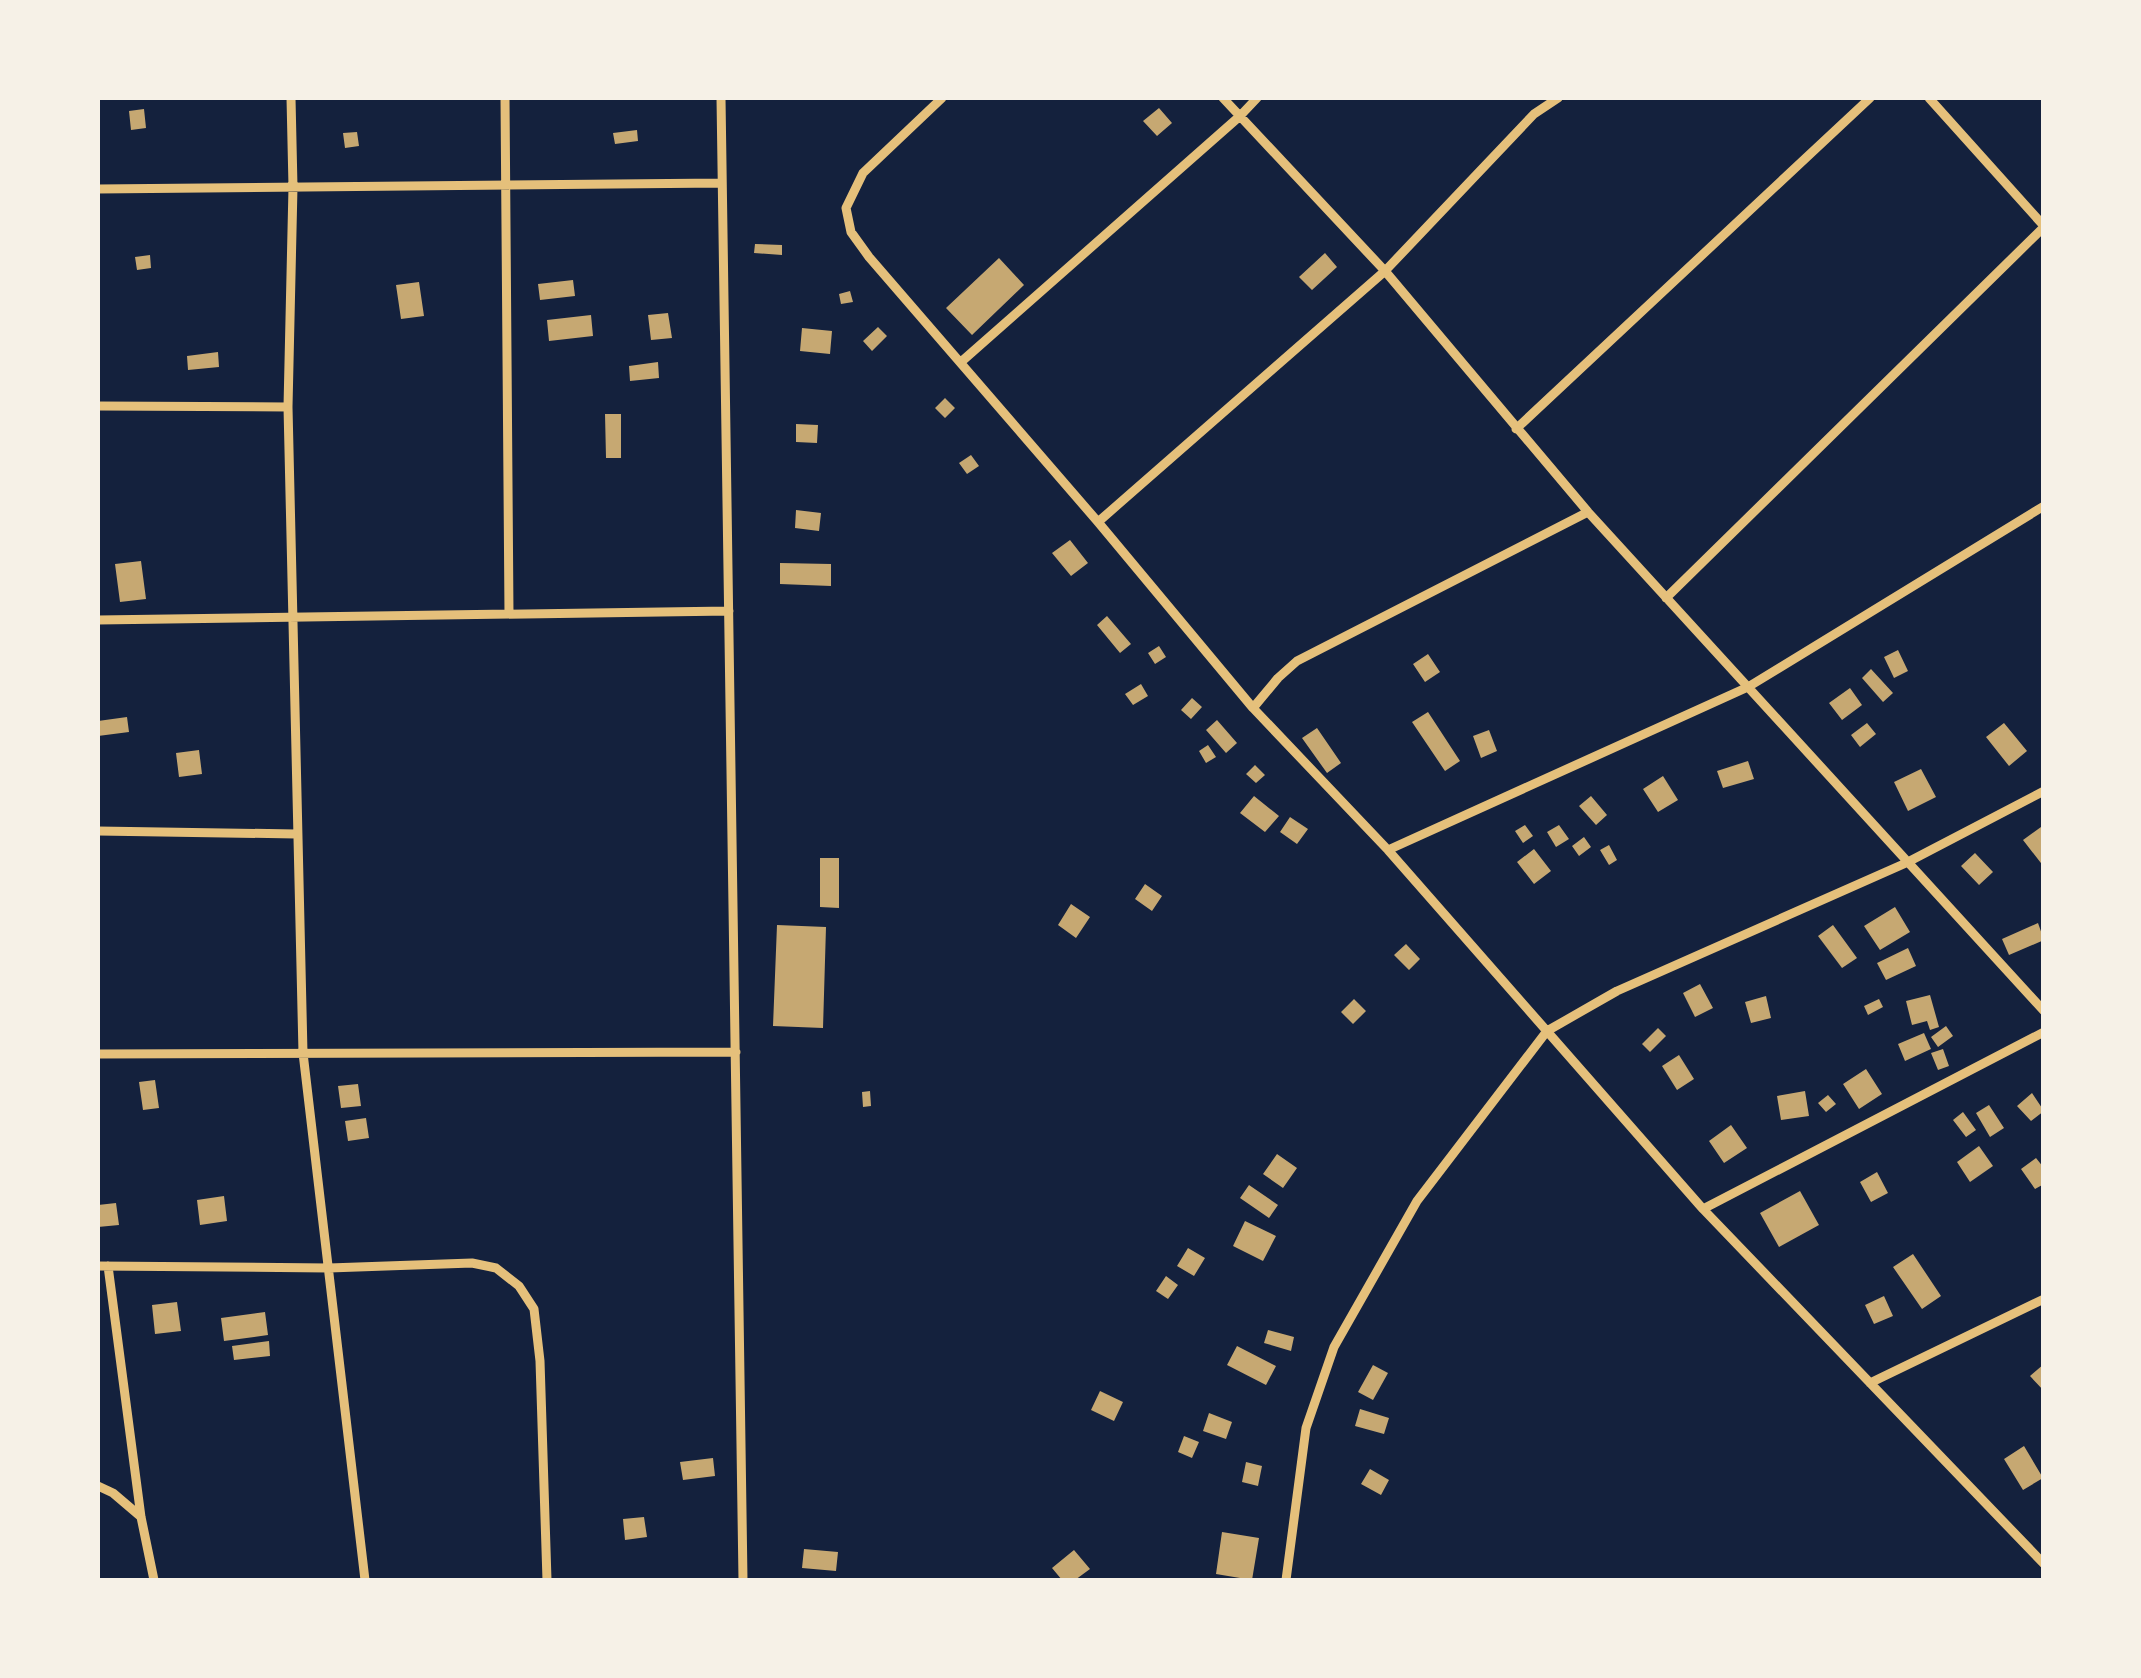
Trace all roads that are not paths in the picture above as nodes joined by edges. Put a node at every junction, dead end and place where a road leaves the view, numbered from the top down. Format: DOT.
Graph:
graph roads {
  1 [pos="291,98"];
  2 [pos="505,98"];
  3 [pos="721,98"];
  4 [pos="942,98"];
  5 [pos="1223,98"];
  6 [pos="1257,98"];
  7 [pos="1558,98"];
  8 [pos="1870,98"];
  9 [pos="1929,98"];
  10 [pos="1240,116"];
  11 [pos="722,183"];
  12 [pos="506,185"];
  13 [pos="293,187"];
  14 [pos="98,189"];
  15 [pos="2044,226"];
  16 [pos="1385,271"];
  17 [pos="961,362"];
  18 [pos="98,406"];
  19 [pos="288,407"];
  20 [pos="1516,429"];
  21 [pos="2044,506"];
  22 [pos="1588,512"];
  23 [pos="1098,522"];
  24 [pos="1666,598"];
  25 [pos="729,611"];
  26 [pos="510,614"];
  27 [pos="292,617"];
  28 [pos="98,620"];
  29 [pos="1748,688"];
  30 [pos="1253,708"];
  31 [pos="2044,790"];
  32 [pos="98,831"];
  33 [pos="296,834"];
  34 [pos="1388,850"];
  35 [pos="1906,862"];
  36 [pos="2044,1011"];
  37 [pos="1546,1032"];
  38 [pos="2044,1032"];
  39 [pos="736,1052"];
  40 [pos="98,1054"];
  41 [pos="303,1054"];
  42 [pos="1702,1209"];
  43 [pos="103,1266"];
  44 [pos="329,1268"];
  45 [pos="2044,1299"];
  46 [pos="1870,1383"];
  47 [pos="98,1486"];
  48 [pos="141,1517"];
  49 [pos="2039,1553"];
  50 [pos="2044,1564"];
  51 [pos="154,1580"];
  52 [pos="365,1580"];
  53 [pos="547,1580"];
  54 [pos="744,1580"];
  55 [pos="1286,1580"];
  1 -- 13 [label="street"];
  2 -- 12 [label="street"];
  3 -- 11 [label="street"];
  4 -- 17 [label="street"];
  5 -- 10 [label="street"];
  6 -- 10 [label="street"];
  7 -- 16 [label="street"];
  8 -- 20 [label="street"];
  9 -- 15 [label="street"];
  10 -- 16 [label="street"];
  10 -- 17 [label="street"];
  11 -- 12 [label="street"];
  11 -- 25 [label="street"];
  12 -- 13 [label="street"];
  12 -- 26 [label="street"];
  13 -- 14 [label="street"];
  13 -- 19 [label="street"];
  15 -- 24 [label="street"];
  16 -- 20 [label="street"];
  16 -- 23 [label="street"];
  17 -- 23 [label="street"];
  18 -- 19 [label="street"];
  19 -- 27 [label="street"];
  20 -- 22 [label="street"];
  21 -- 29 [label="street"];
  22 -- 24 [label="street"];
  22 -- 30 [label="street"];
  23 -- 30 [label="street"];
  24 -- 29 [label="street"];
  25 -- 26 [label="street"];
  25 -- 39 [label="street"];
  26 -- 27 [label="street"];
  27 -- 28 [label="street"];
  27 -- 33 [label="street"];
  29 -- 34 [label="street"];
  29 -- 35 [label="street"];
  30 -- 34 [label="street"];
  31 -- 35 [label="street"];
  32 -- 33 [label="street"];
  33 -- 41 [label="street"];
  34 -- 37 [label="street"];
  35 -- 36 [label="street"];
  35 -- 37 [label="street"];
  37 -- 42 [label="street"];
  37 -- 55 [label="street"];
  38 -- 42 [label="street"];
  39 -- 41 [label="street"];
  39 -- 54 [label="street"];
  40 -- 41 [label="street"];
  41 -- 44 [label="street"];
  42 -- 46 [label="street"];
  43 -- 44 [label="street"];
  43 -- 48 [label="street"];
  44 -- 52 [label="street"];
  44 -- 53 [label="street"];
  45 -- 46 [label="street"];
  46 -- 49 [label="street"];
  47 -- 48 [label="street"];
  48 -- 51 [label="street"];
  49 -- 50 [label="street"];
}
